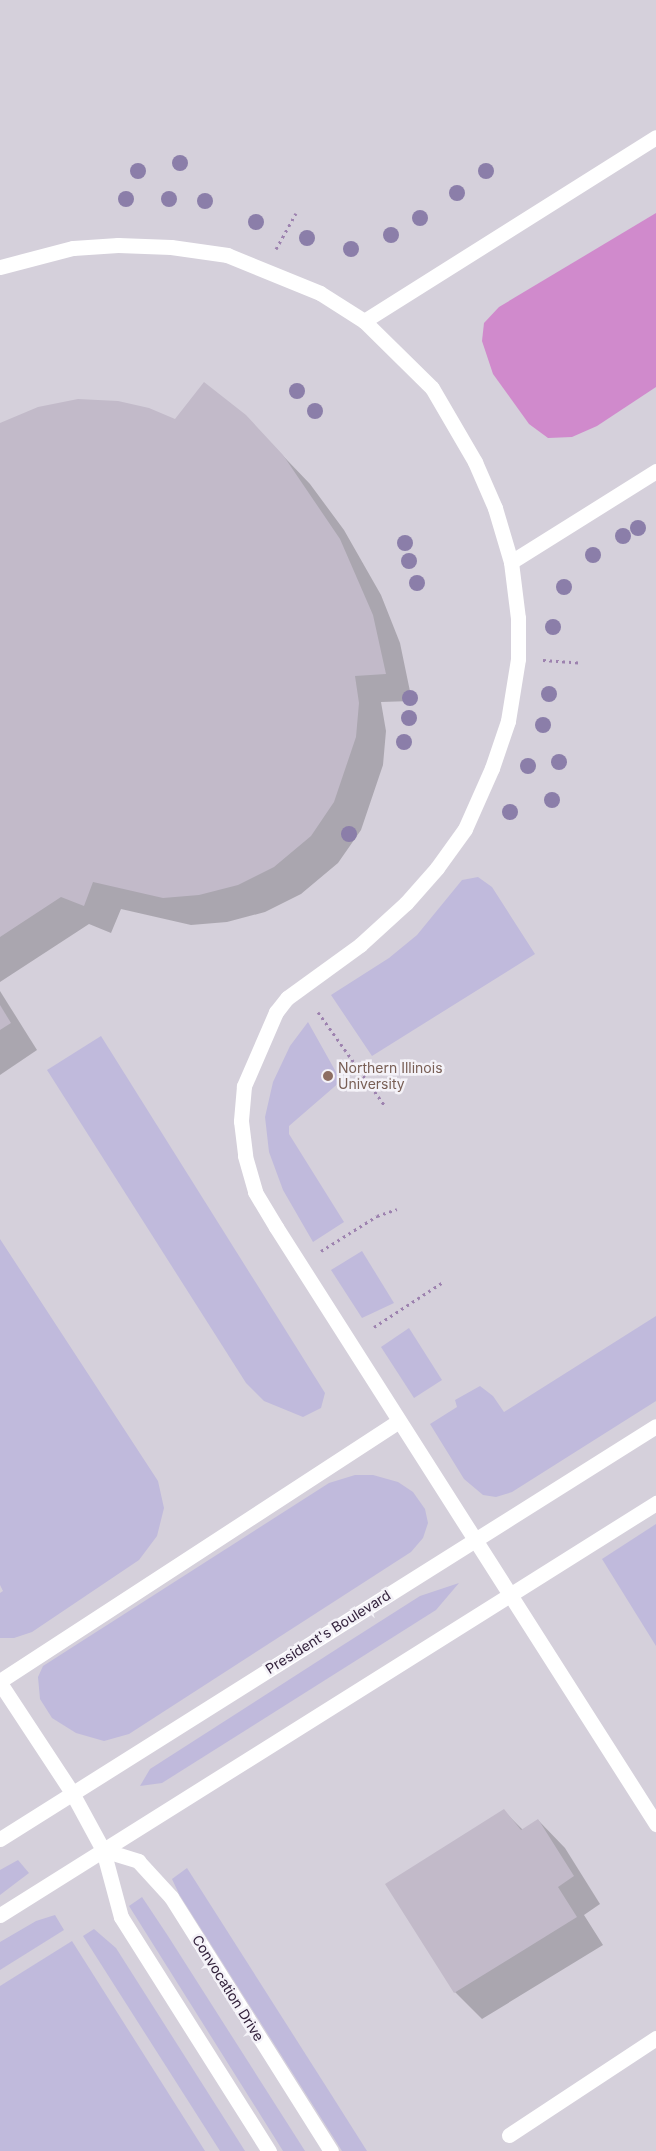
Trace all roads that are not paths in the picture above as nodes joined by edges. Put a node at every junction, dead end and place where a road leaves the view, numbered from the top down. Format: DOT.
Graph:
graph roads {
  1 [pos="656,137"];
  2 [pos="0,267"];
  3 [pos="364,321"];
  4 [pos="656,470"];
  5 [pos="511,562"];
  6 [pos="398,1422"];
  7 [pos="656,1426"];
  8 [pos="656,1503"];
  9 [pos="474,1542"];
  10 [pos="509,1595"];
  11 [pos="0,1682"];
  12 [pos="71,1791"];
  13 [pos="656,1824"];
  14 [pos="0,1838"];
  15 [pos="103,1850"];
  16 [pos="0,1915"];
  17 [pos="656,2038"];
  18 [pos="509,2135"];
  19 [pos="269,2151"];
  20 [pos="331,2151"];
  1 -- 3 [label="street"];
  2 -- 3 [label="street"];
  3 -- 5 [label="street"];
  4 -- 5 [label="street"];
  5 -- 6 [label="street"];
  6 -- 9 [label="street"];
  6 -- 11 [label="street"];
  7 -- 9 [label="street, President's Boulevard"];
  8 -- 10 [label="street"];
  9 -- 10 [label="street"];
  9 -- 12 [label="street, President's Boulevard"];
  10 -- 13 [label="street"];
  10 -- 15 [label="street"];
  11 -- 12 [label="street"];
  12 -- 14 [label="street, President's Boulevard"];
  12 -- 15 [label="street"];
  15 -- 16 [label="street"];
  15 -- 19 [label="street"];
  15 -- 20 [label="street, Convocation Drive"];
  17 -- 18 [label="street"];
}
